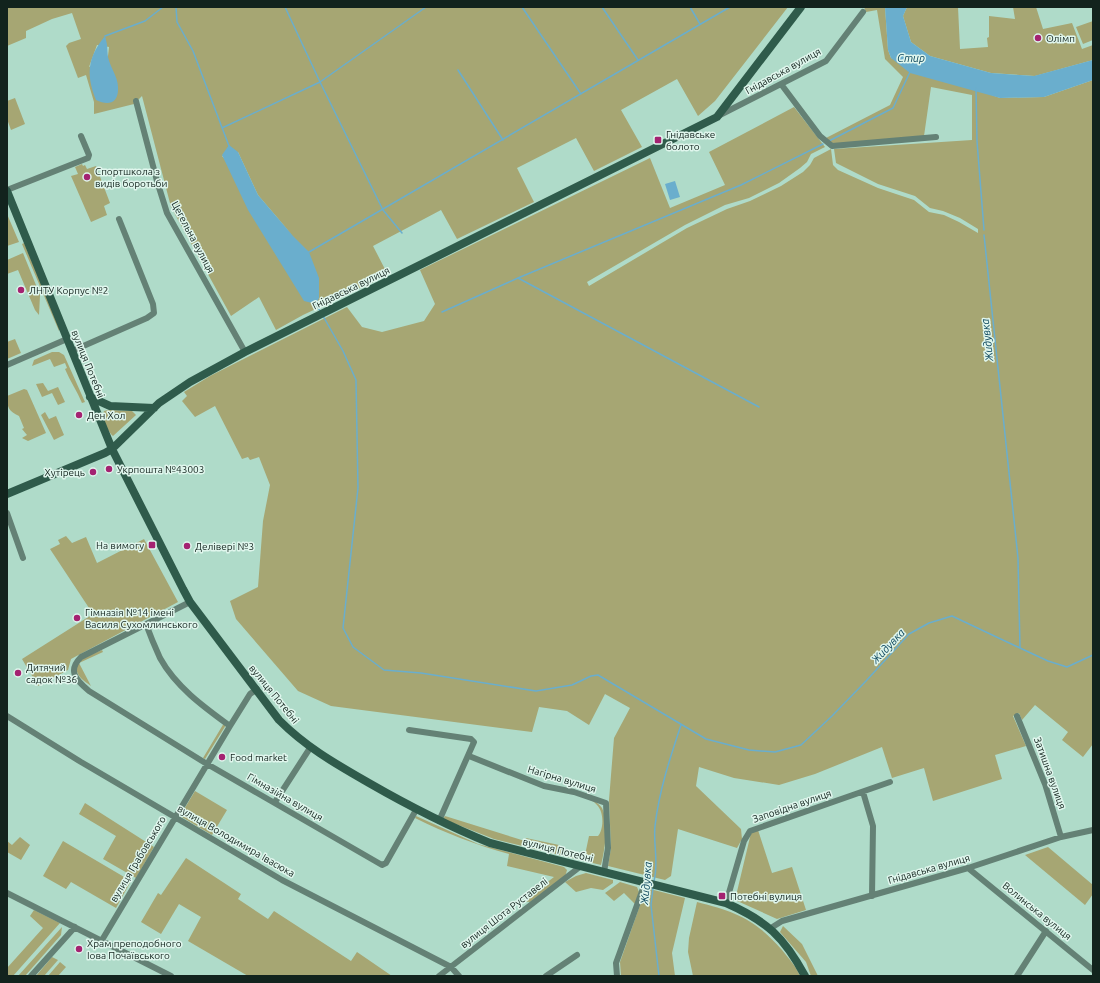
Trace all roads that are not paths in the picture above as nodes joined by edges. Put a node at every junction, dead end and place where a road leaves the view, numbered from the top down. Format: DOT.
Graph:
graph roads {
  1 [pos="801,7"];
  2 [pos="863,12"];
  3 [pos="781,84"];
  4 [pos="136,101"];
  5 [pos="717,117"];
  6 [pos="81,136"];
  7 [pos="936,137"];
  8 [pos="7,190"];
  9 [pos="120,219"];
  10 [pos="67,339"];
  11 [pos="72,351"];
  12 [pos="245,352"];
  13 [pos="7,365"];
  14 [pos="90,397"];
  15 [pos="154,408"];
  16 [pos="112,449"];
  17 [pos="7,494"];
  18 [pos="7,514"];
  19 [pos="23,558"];
  20 [pos="190,602"];
  21 [pos="146,624"];
  22 [pos="257,689"];
  23 [pos="7,716"];
  24 [pos="1017,716"];
  25 [pos="230,726"];
  26 [pos="409,730"];
  27 [pos="310,748"];
  28 [pos="469,756"];
  29 [pos="207,764"];
  30 [pos="890,782"];
  31 [pos="863,792"];
  32 [pos="275,802"];
  33 [pos="416,810"];
  34 [pos="175,817"];
  35 [pos="439,821"];
  36 [pos="1093,830"];
  37 [pos="1061,837"];
  38 [pos="581,866"];
  39 [pos="968,868"];
  40 [pos="604,872"];
  41 [pos="647,883"];
  42 [pos="7,893"];
  43 [pos="872,896"];
  44 [pos="726,903"];
  45 [pos="75,927"];
  46 [pos="771,928"];
  47 [pos="1046,931"];
  48 [pos="102,940"];
  49 [pos="577,955"];
  50 [pos="451,967"];
  51 [pos="1093,970"];
  52 [pos="31,976"];
  53 [pos="171,976"];
  54 [pos="439,976"];
  55 [pos="459,976"];
  56 [pos="546,976"];
  57 [pos="617,976"];
  58 [pos="805,976"];
  59 [pos="1017,976"];
  1 -- 5 [label="street, Гнідавська вулиця"];
  2 -- 3 [label="street, Гнідавська вулиця"];
  3 -- 5 [label="street, Гнідавська вулиця"];
  3 -- 7 [label="street"];
  4 -- 12 [label="street, Цегельна вулиця"];
  5 -- 12 [label="street, Гнідавська вулиця"];
  6 -- 8 [label="street"];
  8 -- 10 [label="street, вулиця Потебні"];
  9 -- 11 [label="street"];
  10 -- 11 [label="street, вулиця Потебні"];
  10 -- 13 [label="street"];
  11 -- 14 [label="street, вулиця Потебні"];
  12 -- 15 [label="street, Гнідавська вулиця"];
  14 -- 15 [label="street"];
  14 -- 16 [label="street, вулиця Потебні"];
  15 -- 16 [label="street, Гнідавська вулиця"];
  16 -- 17 [label="street, Гнідавська вулиця"];
  16 -- 20 [label="street, вулиця Потебні"];
  18 -- 19 [label="street"];
  20 -- 21 [label="street"];
  20 -- 22 [label="street, вулиця Потебні"];
  21 -- 25 [label="street"];
  21 -- 29 [label="street, Гімназійна вулиця"];
  22 -- 25 [label="street, вулиця Грабовського"];
  22 -- 27 [label="street, вулиця Потебні"];
  23 -- 34 [label="street, вулиця Володимира Івасюка"];
  24 -- 37 [label="street, Затишна вулиця"];
  25 -- 29 [label="street, вулиця Грабовського"];
  26 -- 28 [label="street"];
  27 -- 32 [label="street"];
  27 -- 33 [label="street, вулиця Потебні"];
  28 -- 35 [label="street"];
  28 -- 40 [label="street, Нагірна вулиця"];
  29 -- 32 [label="street, Гімназійна вулиця"];
  29 -- 34 [label="street, вулиця Грабовського"];
  30 -- 31 [label="street, Заповідна вулиця"];
  31 -- 43 [label="street"];
  31 -- 44 [label="street, Заповідна вулиця"];
  32 -- 33 [label="street, Гімназійна вулиця"];
  33 -- 35 [label="street, вулиця Потебні"];
  34 -- 48 [label="street, вулиця Грабовського"];
  34 -- 50 [label="street, вулиця Володимира Івасюка"];
  35 -- 38 [label="street, вулиця Потебні"];
  36 -- 37 [label="street, Гнідавська вулиця"];
  37 -- 39 [label="street, Гнідавська вулиця"];
  38 -- 40 [label="street, вулиця Потебні"];
  38 -- 50 [label="street, вулиця Шота Руставелі"];
  39 -- 43 [label="street, Гнідавська вулиця"];
  39 -- 47 [label="street, Волинська вулиця"];
  40 -- 41 [label="street, вулиця Потебні"];
  41 -- 44 [label="street, вулиця Потебні"];
  41 -- 57 [label="street"];
  42 -- 45 [label="street"];
  43 -- 46 [label="street, Гнідавська вулиця"];
  44 -- 46 [label="street, вулиця Потебні"];
  45 -- 48 [label="street"];
  45 -- 52 [label="street"];
  46 -- 58 [label="street, вулиця Потебні"];
  47 -- 51 [label="street, Волинська вулиця"];
  47 -- 59 [label="street"];
  48 -- 53 [label="street"];
  49 -- 56 [label="street"];
  50 -- 54 [label="street, вулиця Шота Руставелі"];
  50 -- 55 [label="street, вулиця Володимира Івасюка"];
}
